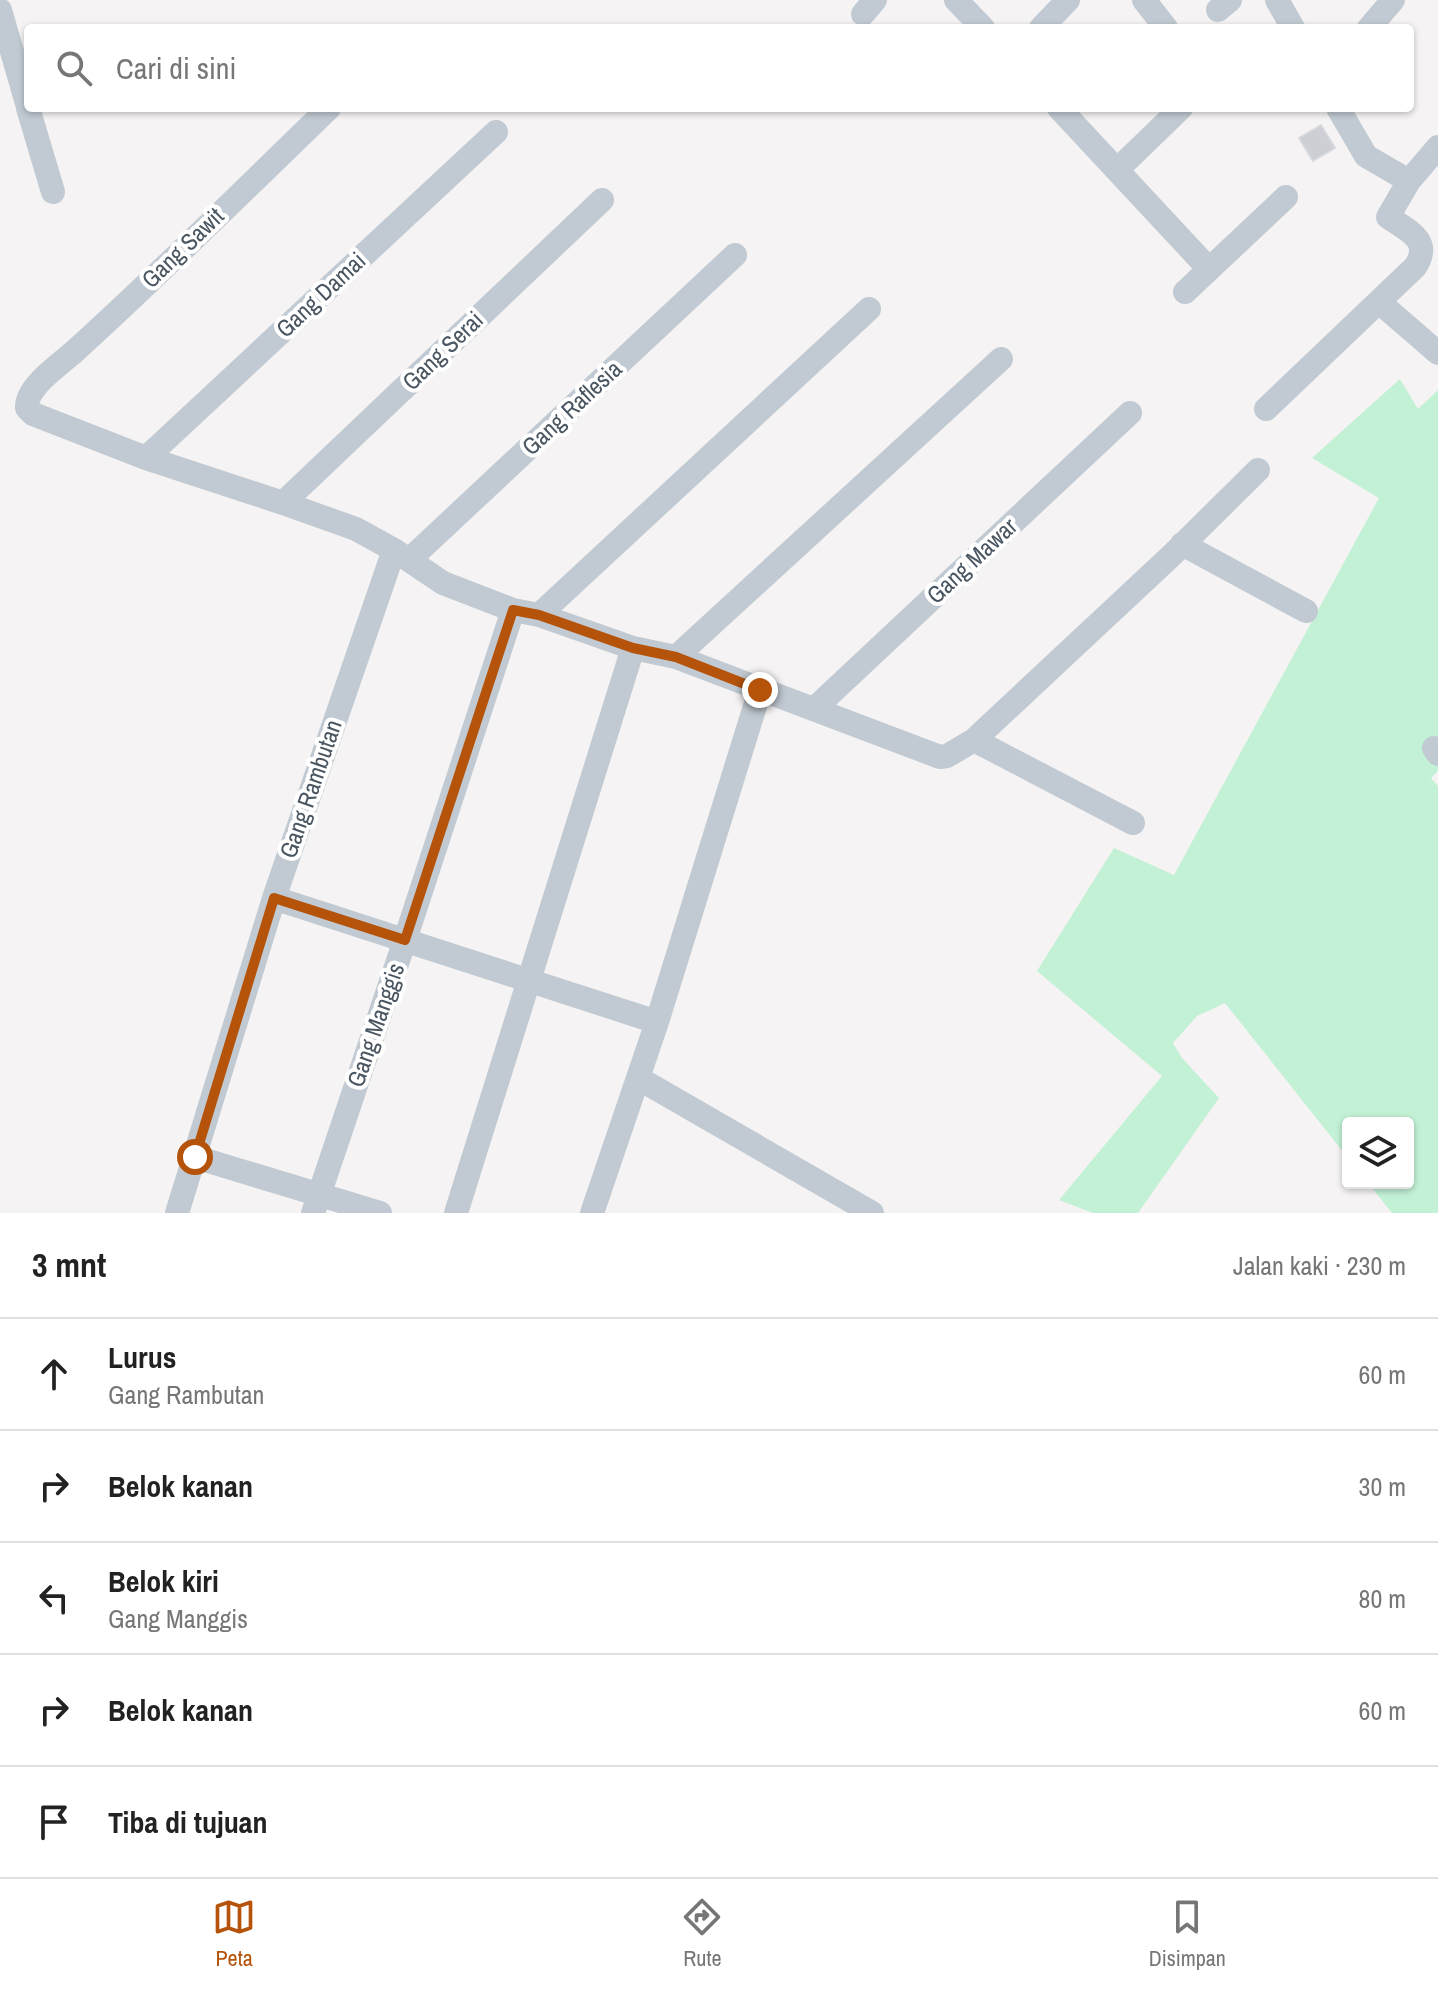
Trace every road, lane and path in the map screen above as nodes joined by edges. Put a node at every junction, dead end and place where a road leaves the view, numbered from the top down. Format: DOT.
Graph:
graph roads {
  1 [pos="956,0"];
  2 [pos="1068,0"];
  3 [pos="1144,0"];
  4 [pos="1277,0"];
  5 [pos="1393,0"];
  6 [pos="0,10"];
  7 [pos="979,24"];
  8 [pos="1045,24"];
  9 [pos="1163,24"];
  10 [pos="1291,24"];
  11 [pos="1372,24"];
  12 [pos="24,94"];
  13 [pos="29,112"];
  14 [pos="325,112"];
  15 [pos="1063,112"];
  16 [pos="1177,112"];
  17 [pos="1340,112"];
  18 [pos="496,132"];
  19 [pos="1438,147"];
  20 [pos="1117,170"];
  21 [pos="1409,181"];
  22 [pos="53,192"];
  23 [pos="1286,197"];
  24 [pos="602,200"];
  25 [pos="735,255"];
  26 [pos="1209,269"];
  27 [pos="1185,292"];
  28 [pos="1379,302"];
  29 [pos="869,309"];
  30 [pos="1438,353"];
  31 [pos="1001,359"];
  32 [pos="1266,409"];
  33 [pos="1130,413"];
  34 [pos="146,458"];
  35 [pos="1258,470"];
  36 [pos="283,503"];
  37 [pos="1182,544"];
  38 [pos="401,555"];
  39 [pos="513,610"];
  40 [pos="1306,611"];
  41 [pos="539,615"];
  42 [pos="633,648"];
  43 [pos="676,657"];
  44 [pos="760,690"];
  45 [pos="814,709"];
  46 [pos="974,740"];
  47 [pos="1133,823"];
  48 [pos="274,898"];
  49 [pos="405,940"];
  50 [pos="529,980"];
  51 [pos="657,1022"];
  52 [pos="638,1078"];
  53 [pos="195,1157"];
  54 [pos="316,1204"];
  55 [pos="177,1213"];
  56 [pos="380,1213"];
  57 [pos="456,1213"];
  58 [pos="592,1213"];
  59 [pos="872,1213"];
  1 -- 7 [label="street"];
  2 -- 8 [label="street"];
  3 -- 9 [label="street"];
  4 -- 10 [label="street"];
  5 -- 11 [label="street"];
  6 -- 12 [label="street"];
  13 -- 22 [label="street"];
  14 -- 34 [label="street, Gang Sawit"];
  15 -- 20 [label="street"];
  16 -- 20 [label="street"];
  17 -- 21 [label="street"];
  18 -- 34 [label="street, Gang Damai"];
  19 -- 21 [label="street"];
  20 -- 26 [label="street"];
  21 -- 28 [label="street"];
  23 -- 26 [label="street"];
  24 -- 36 [label="street, Gang Serai"];
  25 -- 38 [label="street, Gang Raflesia"];
  26 -- 27 [label="street"];
  28 -- 30 [label="street"];
  28 -- 32 [label="street"];
  29 -- 41 [label="street"];
  31 -- 43 [label="street"];
  33 -- 45 [label="street, Gang Mawar"];
  34 -- 36 [label="street"];
  35 -- 37 [label="street"];
  36 -- 38 [label="street"];
  37 -- 40 [label="street"];
  37 -- 46 [label="street"];
  38 -- 39 [label="street"];
  38 -- 48 [label="street, Gang Rambutan"];
  39 -- 41 [label="street"];
  39 -- 49 [label="street, Gang Manggis"];
  41 -- 42 [label="street"];
  42 -- 43 [label="street"];
  42 -- 50 [label="street"];
  43 -- 44 [label="street"];
  44 -- 45 [label="street"];
  44 -- 51 [label="street"];
  45 -- 46 [label="street"];
  46 -- 47 [label="street"];
  48 -- 49 [label="street"];
  48 -- 53 [label="street, Gang Rambutan"];
  49 -- 50 [label="street"];
  49 -- 54 [label="street, Gang Manggis"];
  50 -- 51 [label="street"];
  50 -- 57 [label="street"];
  51 -- 52 [label="street"];
  52 -- 58 [label="street"];
  52 -- 59 [label="street"];
  53 -- 54 [label="street"];
  53 -- 55 [label="street, Gang Rambutan"];
  54 -- 56 [label="street"];
}
